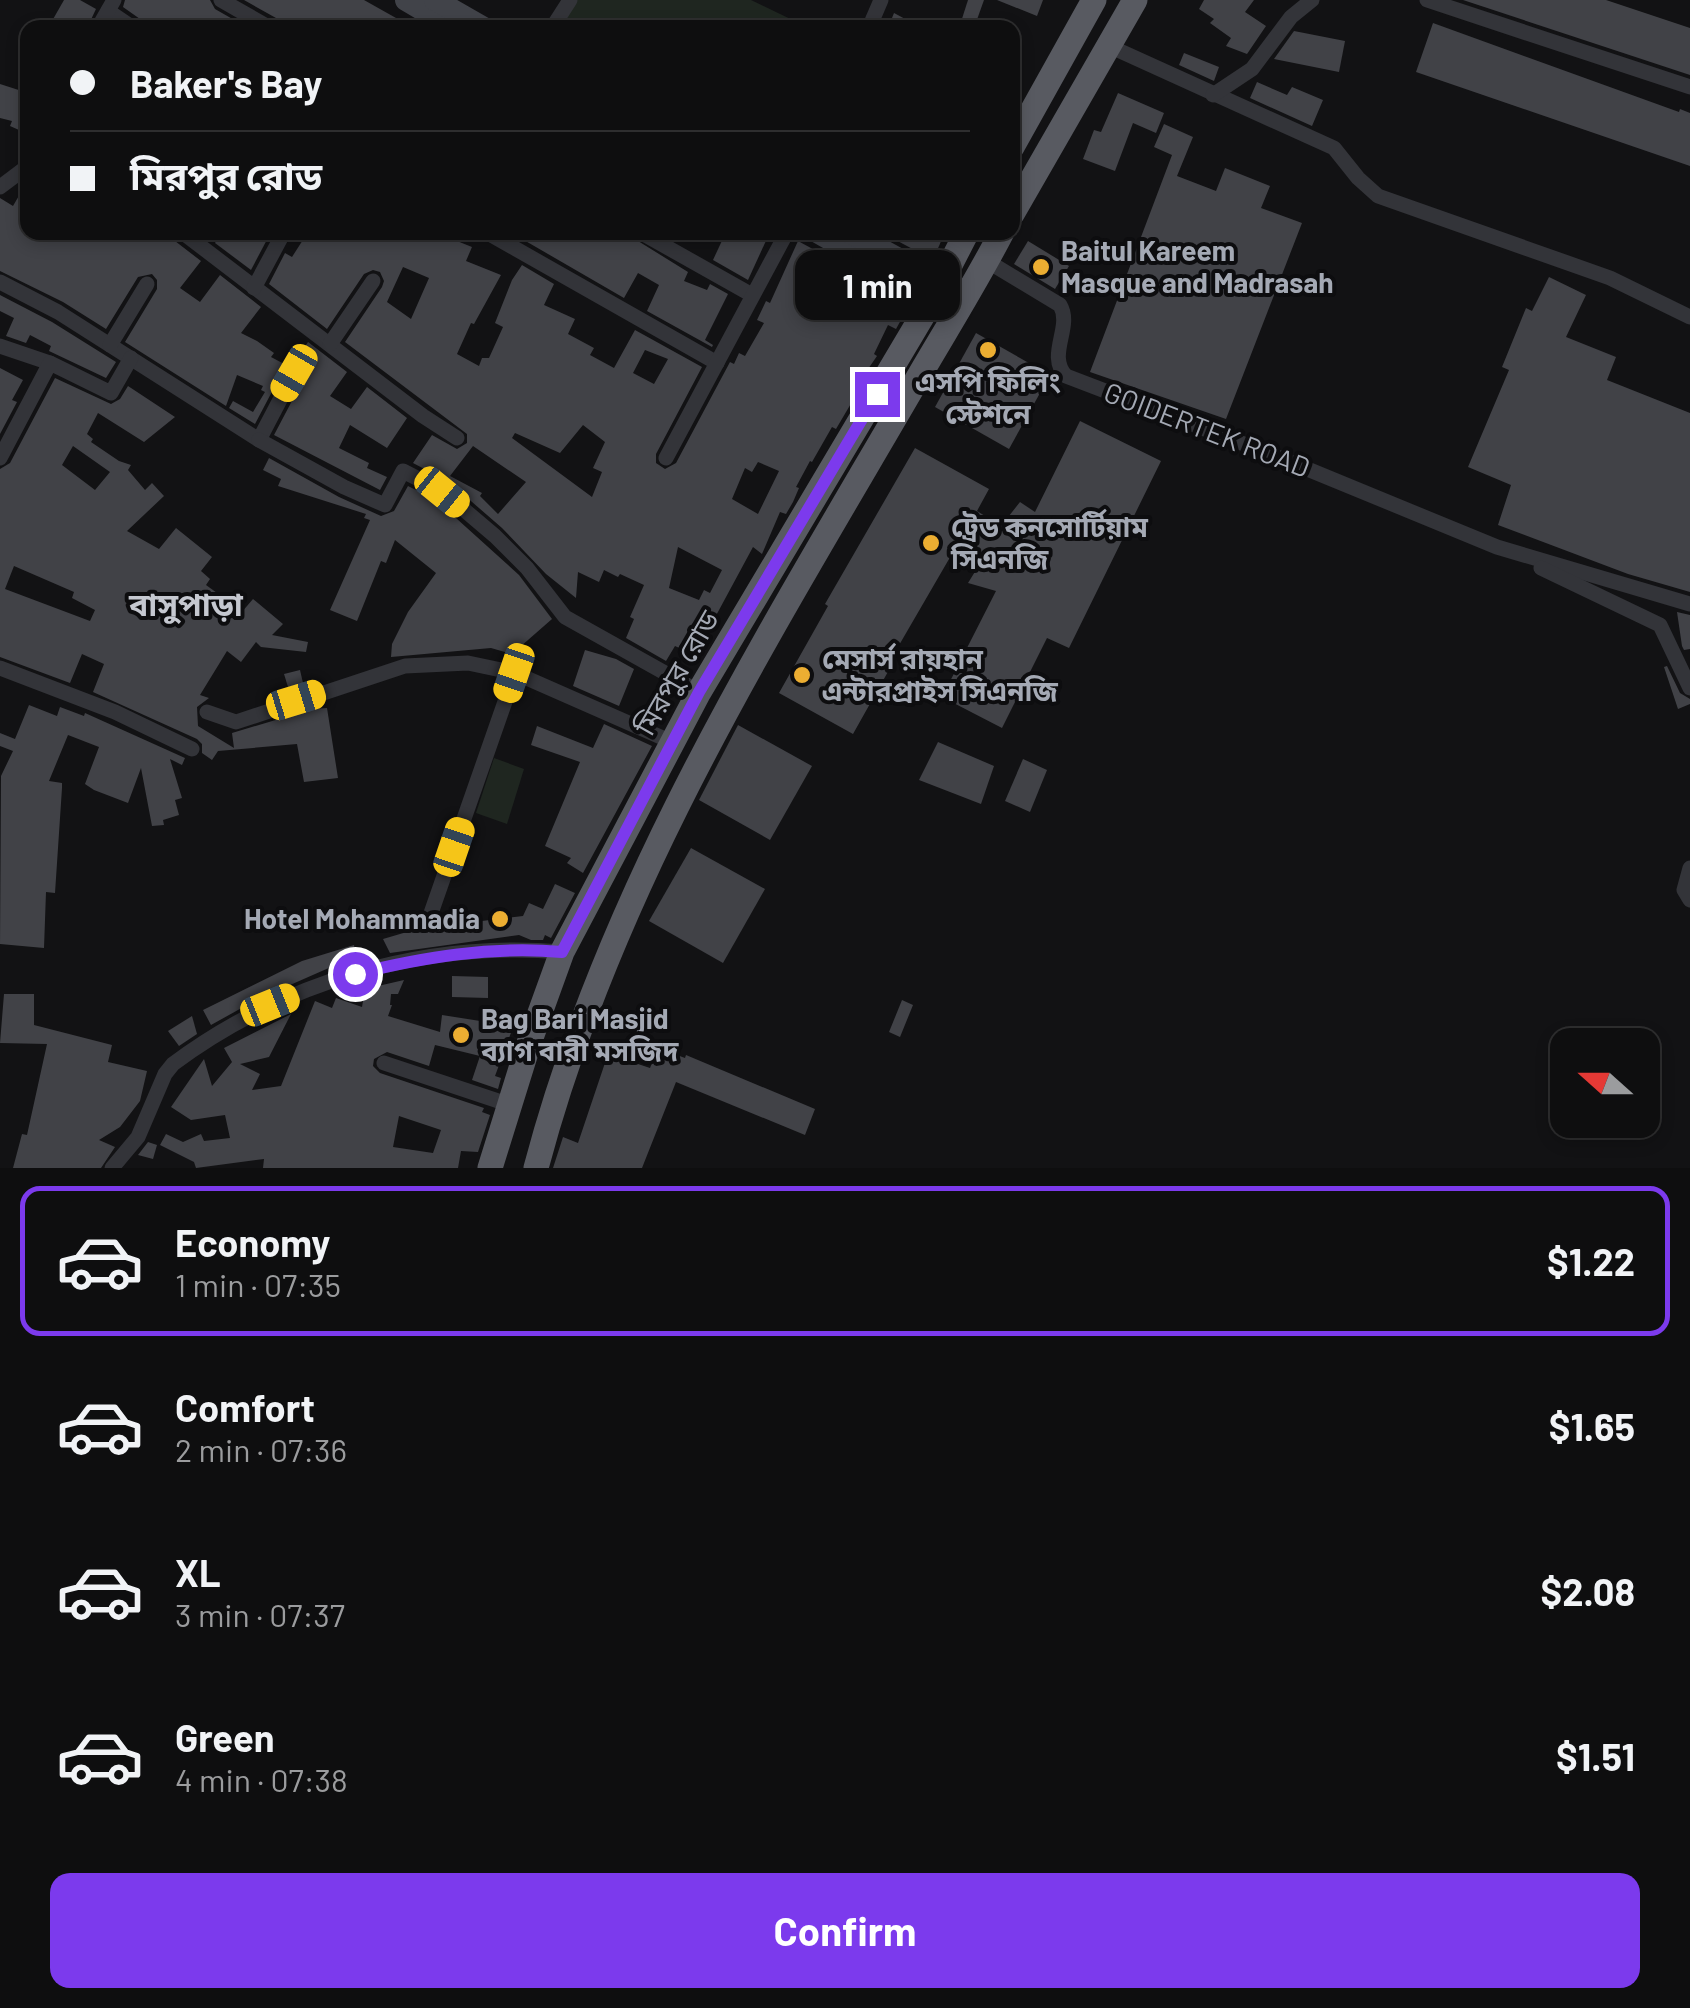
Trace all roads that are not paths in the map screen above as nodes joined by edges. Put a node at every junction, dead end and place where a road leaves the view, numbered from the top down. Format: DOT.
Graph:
graph roads {
  1 [pos="221,0"];
  2 [pos="406,0"];
  3 [pos="435,0"];
  4 [pos="1094,0"];
  5 [pos="1135,0"];
  6 [pos="1312,0"];
  7 [pos="1427,0"];
  8 [pos="256,20"];
  9 [pos="440,20"];
  10 [pos="470,20"];
  11 [pos="1109,46"];
  12 [pos="1690,87"];
  13 [pos="1213,94"];
  14 [pos="1020,133"];
  15 [pos="1020,200"];
  16 [pos="192,240"];
  17 [pos="280,240"];
  18 [pos="500,240"];
  19 [pos="654,240"];
  20 [pos="783,240"];
  21 [pos="834,240"];
  22 [pos="861,240"];
  23 [pos="964,240"];
  24 [pos="998,240"];
  25 [pos="988,260"];
  26 [pos="373,281"];
  27 [pos="0,282"];
  28 [pos="147,284"];
  29 [pos="254,288"];
  30 [pos="937,290"];
  31 [pos="752,295"];
  32 [pos="963,302"];
  33 [pos="1690,317"];
  34 [pos="330,344"];
  35 [pos="110,345"];
  36 [pos="0,346"];
  37 [pos="131,358"];
  38 [pos="50,363"];
  39 [pos="717,363"];
  40 [pos="294,373"];
  41 [pos="457,438"];
  42 [pos="259,440"];
  43 [pos="0,458"];
  44 [pos="666,458"];
  45 [pos="1496,546"];
  46 [pos="1690,604"];
  47 [pos="514,673"];
  48 [pos="2,676"];
  49 [pos="1690,688"];
  50 [pos="699,692"];
  51 [pos="207,712"];
  52 [pos="672,742"];
  53 [pos="192,749"];
  54 [pos="1690,868"];
  55 [pos="1690,900"];
  56 [pos="430,916"];
  57 [pos="562,952"];
  58 [pos="384,1063"];
  59 [pos="510,1105"];
  60 [pos="112,1168"];
  61 [pos="490,1168"];
  62 [pos="536,1168"];
  1 -- 8 [label="street"];
  2 -- 9 [label="main road"];
  3 -- 10 [label="main road"];
  4 -- 14 [label="highway"];
  5 -- 11 [label="highway"];
  6 -- 13 [label="street"];
  7 -- 12 [label="street"];
  11 -- 13 [label="street"];
  11 -- 15 [label="highway"];
  13 -- 33 [label="street"];
  16 -- 29 [label="street"];
  17 -- 29 [label="street"];
  18 -- 39 [label="street"];
  19 -- 31 [label="street"];
  20 -- 31 [label="street"];
  21 -- 30 [label="main road"];
  22 -- 30 [label="main road"];
  23 -- 30 [label="highway, মিরপুর রোড"];
  24 -- 25 [label="highway"];
  25 -- 32 [label="highway"];
  25 -- 45 [label="street, GOIDERTEK ROAD"];
  26 -- 34 [label="street"];
  27 -- 35 [label="street"];
  28 -- 35 [label="street"];
  29 -- 34 [label="street"];
  30 -- 32 [label="main road"];
  30 -- 50 [label="highway, মিরপুর রোড"];
  31 -- 39 [label="street"];
  32 -- 62 [label="highway"];
  34 -- 41 [label="street"];
  35 -- 37 [label="street"];
  36 -- 38 [label="street"];
  37 -- 38 [label="street"];
  37 -- 42 [label="street"];
  38 -- 43 [label="street"];
  39 -- 44 [label="street"];
  40 -- 42 [label="street"];
  42 -- 50 [label="street"];
  45 -- 46 [label="street, GOIDERTEK ROAD"];
  45 -- 49 [label="street, GOIDERTEK ROAD"];
  47 -- 51 [label="street"];
  47 -- 52 [label="street"];
  47 -- 56 [label="street"];
  48 -- 53 [label="street"];
  50 -- 52 [label="highway, মিরপুর রোড"];
  52 -- 57 [label="highway, মিরপুর রোড"];
  54 -- 55 [label="street"];
  57 -- 59 [label="highway, মিরপুর রোড"];
  57 -- 60 [label="street"];
  58 -- 59 [label="street"];
  59 -- 61 [label="highway, মিরপুর রোড"];
}
